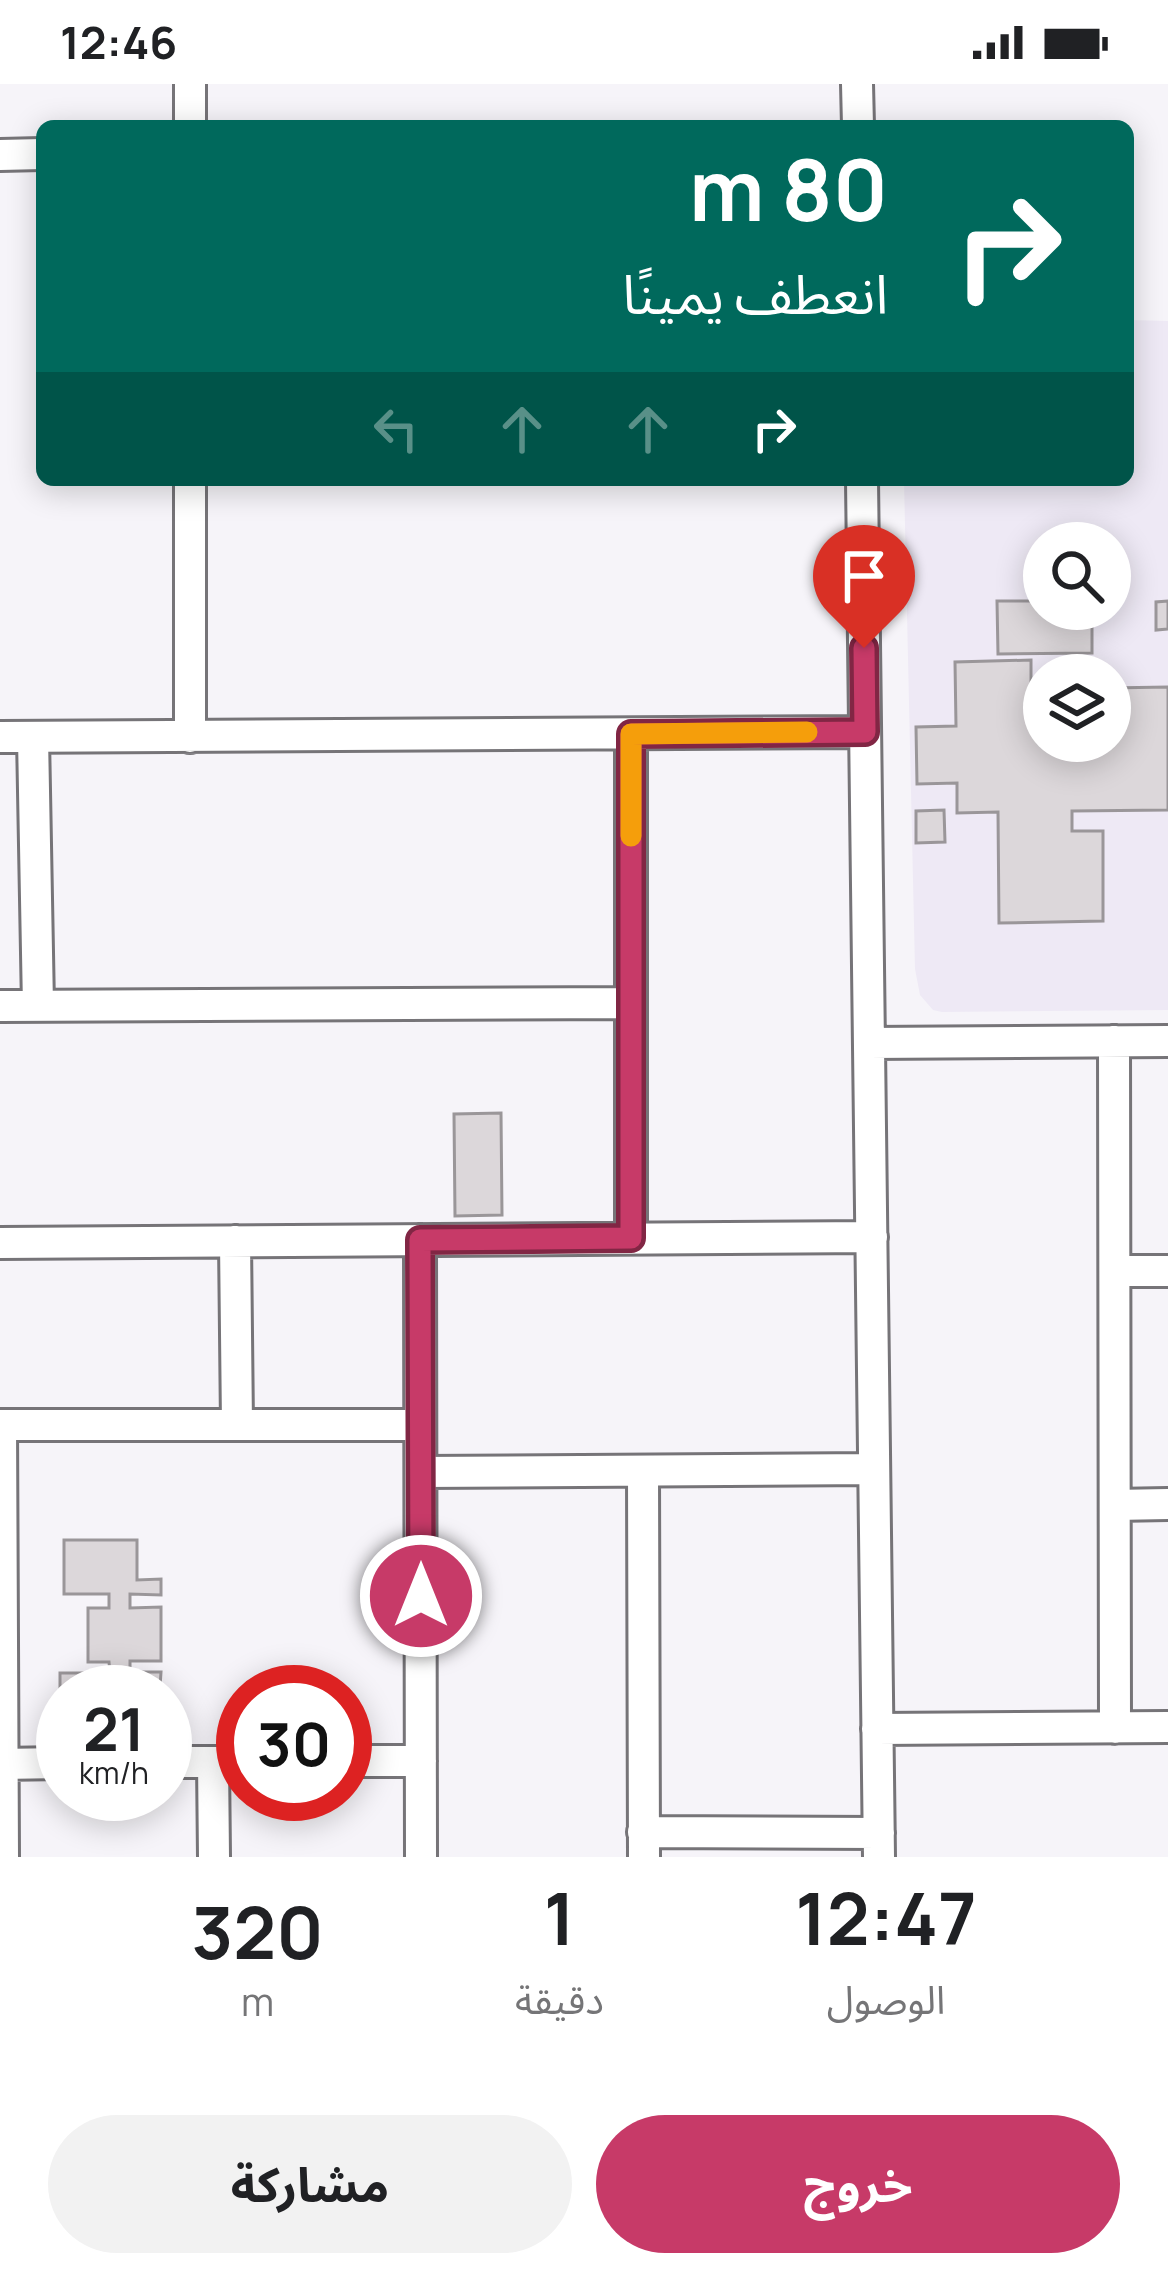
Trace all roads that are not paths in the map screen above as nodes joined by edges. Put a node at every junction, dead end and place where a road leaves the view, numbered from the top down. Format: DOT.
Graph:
graph roads {
  1 [pos="190,84"];
  2 [pos="857,84"];
  3 [pos="190,120"];
  4 [pos="858,120"];
  5 [pos="36,154"];
  6 [pos="0,155"];
  7 [pos="190,486"];
  8 [pos="862,486"];
  9 [pos="865,732"];
  10 [pos="631,734"];
  11 [pos="190,736"];
  12 [pos="0,737"];
  13 [pos="33,737"];
  14 [pos="631,1003"];
  15 [pos="0,1006"];
  16 [pos="38,1006"];
  17 [pos="1114,1041"];
  18 [pos="1168,1041"];
  19 [pos="869,1043"];
  20 [pos="872,1237"];
  21 [pos="631,1238"];
  22 [pos="420,1240"];
  23 [pos="235,1241"];
  24 [pos="0,1243"];
  25 [pos="1114,1271"];
  26 [pos="1168,1271"];
  27 [pos="1,1425"];
  28 [pos="237,1425"];
  29 [pos="420,1425"];
  30 [pos="874,1469"];
  31 [pos="643,1471"];
  32 [pos="421,1472"];
  33 [pos="1115,1504"];
  34 [pos="1168,1504"];
  35 [pos="1168,1727"];
  36 [pos="1115,1728"];
  37 [pos="878,1729"];
  38 [pos="372,1761"];
  39 [pos="421,1761"];
  40 [pos="36,1763"];
  41 [pos="1,1764"];
  42 [pos="219,1821"];
  43 [pos="644,1845"];
  44 [pos="879,1845"];
  45 [pos="3,1857"];
  46 [pos="214,1857"];
  47 [pos="422,1857"];
  1 -- 3 [label="street"];
  2 -- 4 [label="street"];
  5 -- 6 [label="street"];
  7 -- 11 [label="street"];
  8 -- 9 [label="street"];
  9 -- 10 [label="street"];
  9 -- 19 [label="street"];
  10 -- 11 [label="street"];
  10 -- 14 [label="street"];
  11 -- 13 [label="street"];
  12 -- 13 [label="street"];
  13 -- 16 [label="street"];
  14 -- 16 [label="street"];
  14 -- 21 [label="street"];
  15 -- 16 [label="street"];
  17 -- 18 [label="street"];
  17 -- 19 [label="street"];
  17 -- 25 [label="street"];
  19 -- 20 [label="street"];
  20 -- 21 [label="street"];
  20 -- 30 [label="street"];
  21 -- 22 [label="street"];
  22 -- 23 [label="street"];
  22 -- 29 [label="street"];
  23 -- 24 [label="street"];
  23 -- 28 [label="street"];
  25 -- 26 [label="street"];
  25 -- 33 [label="street"];
  27 -- 28 [label="street"];
  27 -- 41 [label="street"];
  28 -- 29 [label="street"];
  29 -- 32 [label="street"];
  30 -- 31 [label="street"];
  30 -- 37 [label="street"];
  31 -- 32 [label="street"];
  31 -- 43 [label="street"];
  32 -- 39 [label="street"];
  33 -- 34 [label="street"];
  33 -- 36 [label="street"];
  35 -- 36 [label="street"];
  36 -- 37 [label="street"];
  37 -- 44 [label="street"];
  38 -- 39 [label="street"];
  39 -- 47 [label="street"];
  40 -- 41 [label="street"];
  41 -- 45 [label="street"];
  42 -- 46 [label="street"];
  43 -- 44 [label="street"];
}
